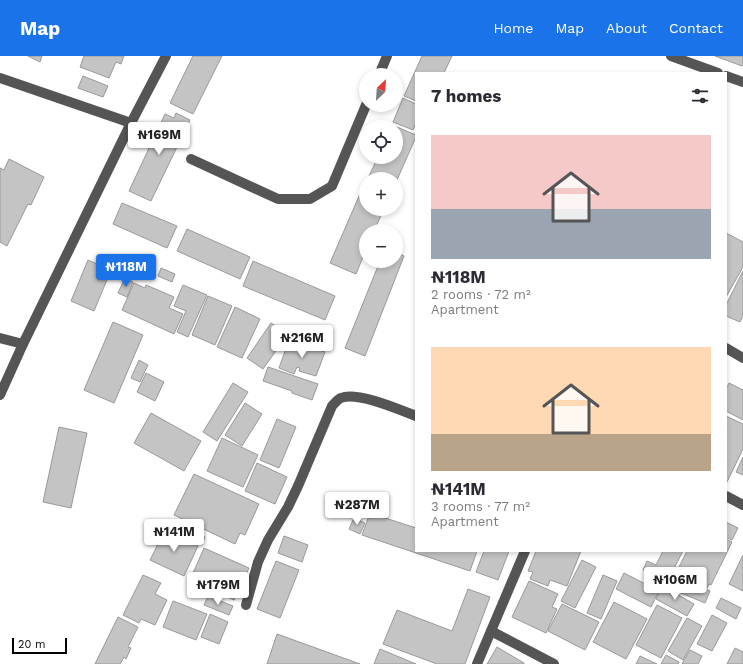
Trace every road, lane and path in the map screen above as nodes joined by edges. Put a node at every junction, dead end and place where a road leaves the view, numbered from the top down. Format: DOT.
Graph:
graph roads {
  1 [pos="166,56"];
  2 [pos="387,56"];
  3 [pos="671,56"];
  4 [pos="382,68"];
  5 [pos="715,72"];
  6 [pos="727,76"];
  7 [pos="0,78"];
  8 [pos="743,82"];
  9 [pos="363,112"];
  10 [pos="131,123"];
  11 [pos="191,159"];
  12 [pos="0,338"];
  13 [pos="23,344"];
  14 [pos="727,349"];
  15 [pos="743,358"];
  16 [pos="0,395"];
  17 [pos="415,416"];
  18 [pos="727,497"];
  19 [pos="743,505"];
  20 [pos="525,552"];
  21 [pos="246,605"];
  22 [pos="491,631"];
  23 [pos="477,664"];
  24 [pos="554,664"];
  1 -- 10 [label="street"];
  2 -- 4 [label="street"];
  3 -- 5 [label="street"];
  6 -- 8 [label="street"];
  7 -- 10 [label="street"];
  9 -- 11 [label="street"];
  10 -- 13 [label="street"];
  12 -- 13 [label="street"];
  13 -- 16 [label="street"];
  14 -- 15 [label="street"];
  17 -- 21 [label="street"];
  18 -- 19 [label="street"];
  20 -- 22 [label="street"];
  22 -- 23 [label="street"];
  22 -- 24 [label="street"];
}
